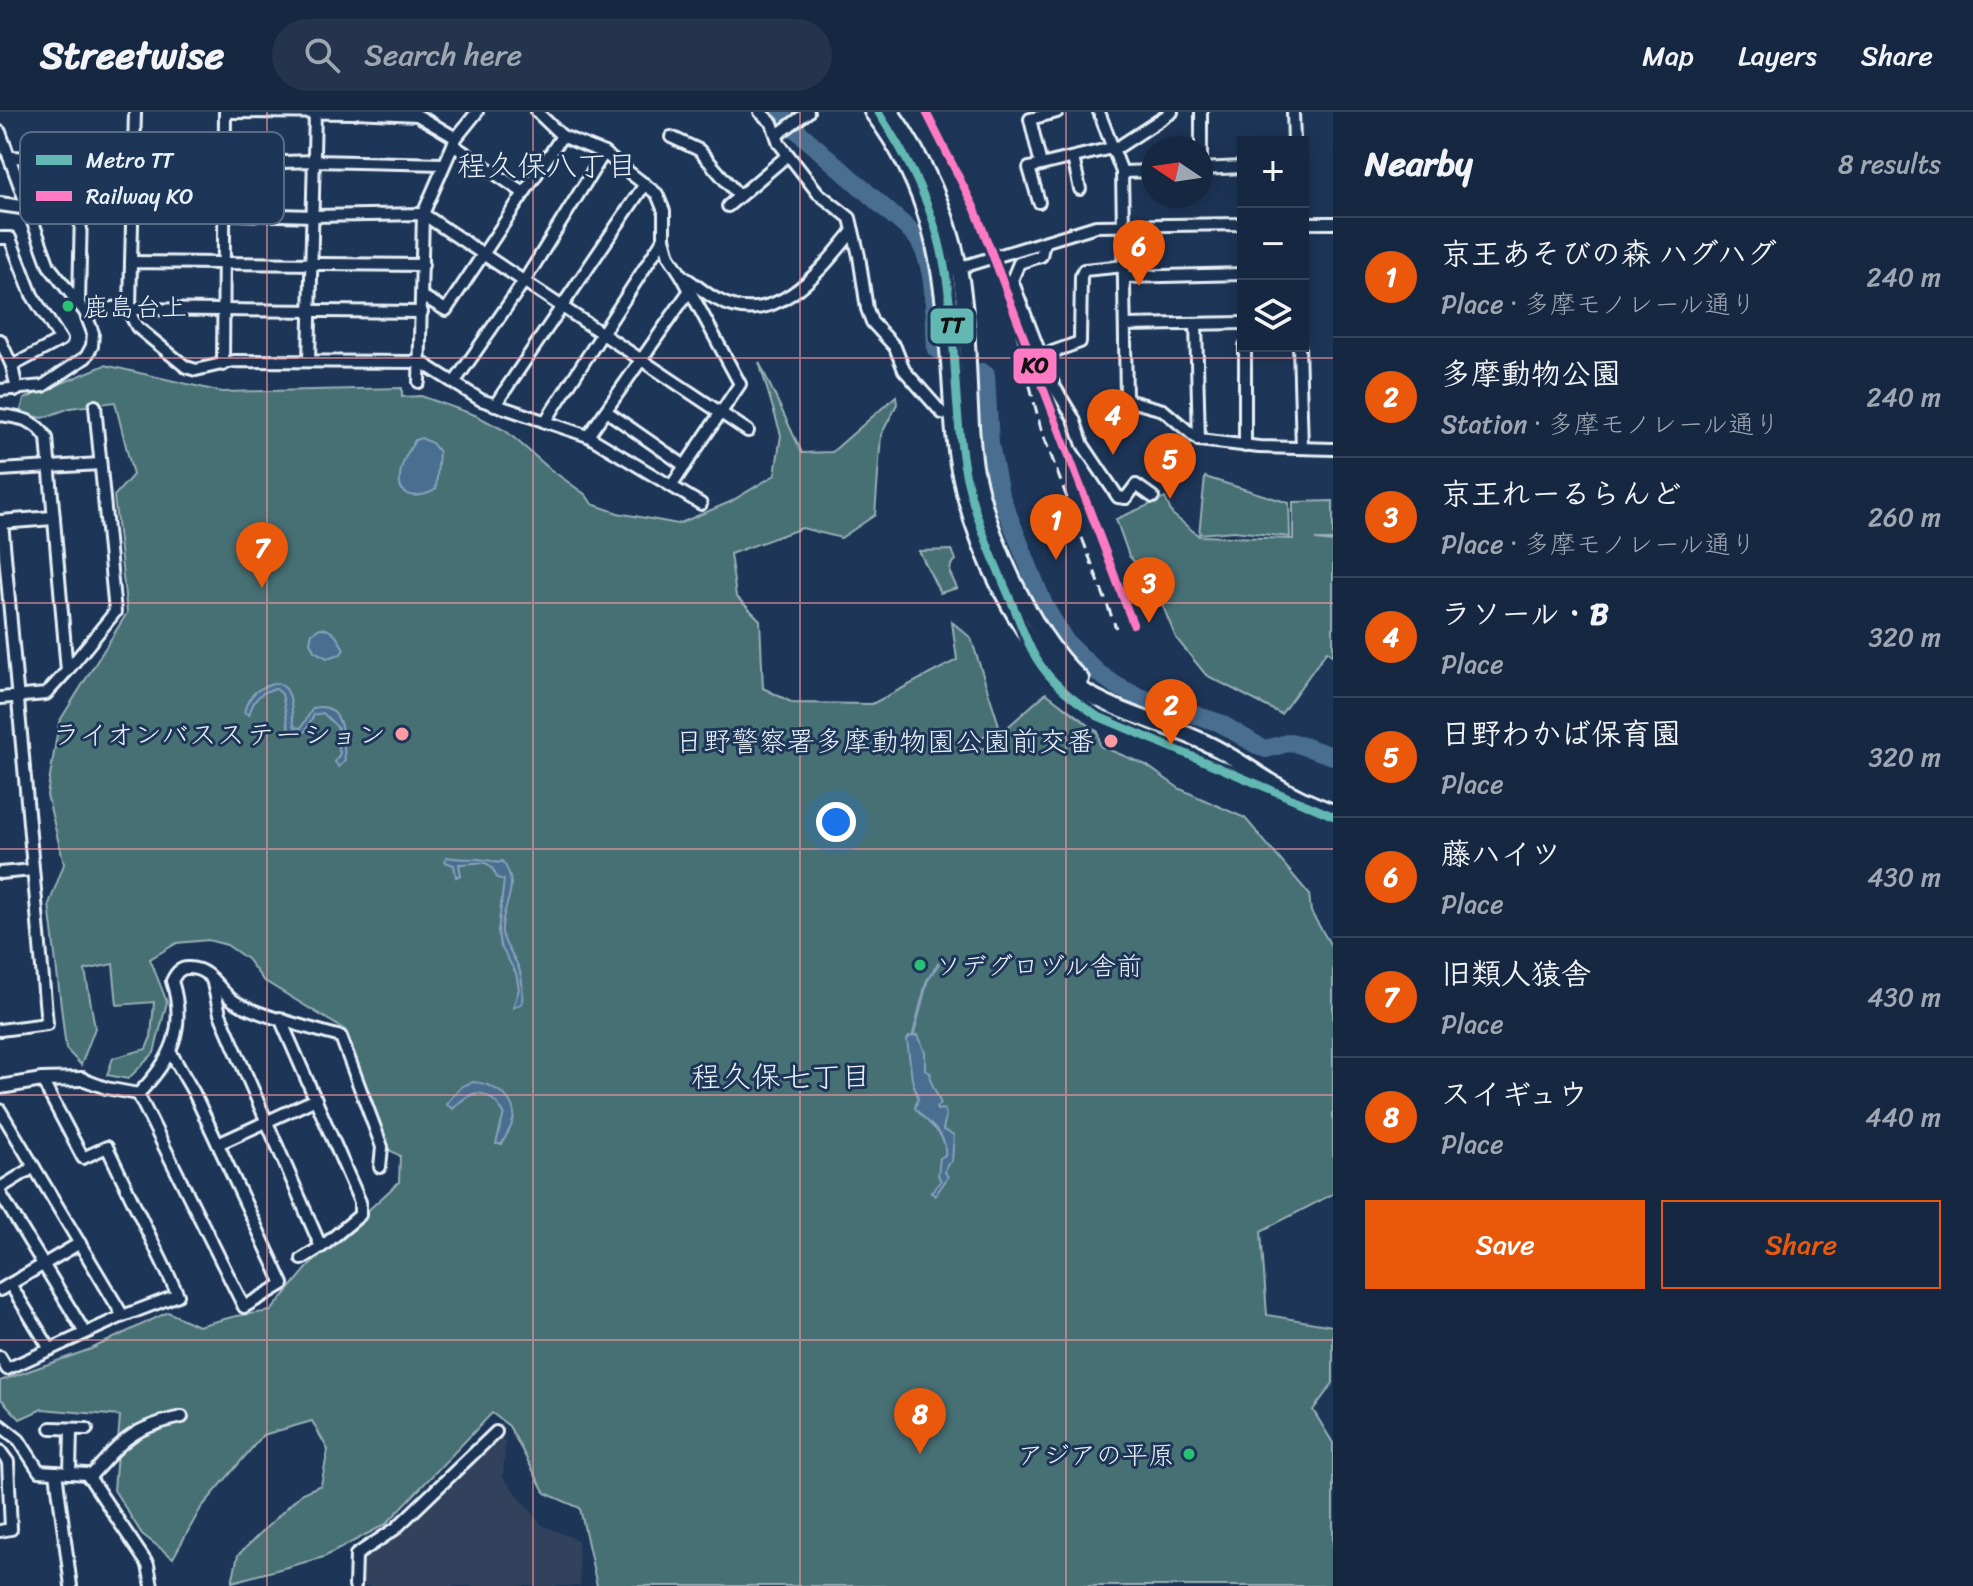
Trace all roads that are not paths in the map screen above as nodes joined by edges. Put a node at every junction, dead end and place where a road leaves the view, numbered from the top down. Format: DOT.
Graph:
graph roads {
  1 [pos="135,112"];
  2 [pos="228,112"];
  3 [pos="315,112"];
  4 [pos="355,112"];
  5 [pos="400,112"];
  6 [pos="477,112"];
  7 [pos="537,112"];
  8 [pos="760,112"];
  9 [pos="808,112"];
  10 [pos="872,112"];
  11 [pos="891,112"];
  12 [pos="1057,112"];
  13 [pos="1099,112"];
  14 [pos="1172,112"];
  15 [pos="1201,112"];
  16 [pos="1293,112"];
  17 [pos="0,132"];
  18 [pos="135,132"];
  19 [pos="227,132"];
  20 [pos="781,132"];
  21 [pos="562,136"];
  22 [pos="1201,136"];
  23 [pos="1294,136"];
  24 [pos="671,137"];
  25 [pos="455,142"];
  26 [pos="1114,148"];
  27 [pos="604,153"];
  28 [pos="788,155"];
  29 [pos="9,157"];
  30 [pos="20,158"];
  31 [pos="1073,158"];
  32 [pos="314,161"];
  33 [pos="284,162"];
  34 [pos="444,164"];
  35 [pos="1041,165"];
  36 [pos="1237,167"];
  37 [pos="1213,168"];
  38 [pos="1141,171"];
  39 [pos="1122,172"];
  40 [pos="645,184"];
  41 [pos="20,187"];
  42 [pos="1080,189"];
  43 [pos="524,193"];
  44 [pos="739,196"];
  45 [pos="1039,202"];
  46 [pos="0,204"];
  47 [pos="728,206"];
  48 [pos="20,207"];
  49 [pos="423,214"];
  50 [pos="284,215"];
  51 [pos="313,216"];
  52 [pos="1309,223"];
  53 [pos="1333,223"];
  54 [pos="34,224"];
  55 [pos="81,224"];
  56 [pos="132,224"];
  57 [pos="224,224"];
  58 [pos="1237,224"];
  59 [pos="1125,226"];
  60 [pos="853,231"];
  61 [pos="0,238"];
  62 [pos="664,238"];
  63 [pos="1044,242"];
  64 [pos="484,253"];
  65 [pos="131,262"];
  66 [pos="224,263"];
  67 [pos="311,264"];
  68 [pos="423,265"];
  69 [pos="958,267"];
  70 [pos="941,270"];
  71 [pos="1125,271"];
  72 [pos="1237,274"];
  73 [pos="682,276"];
  74 [pos="525,280"];
  75 [pos="690,290"];
  76 [pos="422,296"];
  77 [pos="564,306"];
  78 [pos="82,308"];
  79 [pos="130,309"];
  80 [pos="224,310"];
  81 [pos="310,311"];
  82 [pos="422,312"];
  83 [pos="1237,323"];
  84 [pos="1196,324"];
  85 [pos="1125,325"];
  86 [pos="603,332"];
  87 [pos="0,340"];
  88 [pos="1245,352"];
  89 [pos="1299,352"];
  90 [pos="1041,356"];
  91 [pos="642,359"];
  92 [pos="309,361"];
  93 [pos="421,362"];
  94 [pos="223,365"];
  95 [pos="12,366"];
  96 [pos="419,382"];
  97 [pos="454,383"];
  98 [pos="0,390"];
  99 [pos="17,390"];
  100 [pos="495,405"];
  101 [pos="95,406"];
  102 [pos="606,411"];
  103 [pos="722,413"];
  104 [pos="0,415"];
  105 [pos="953,415"];
  106 [pos="545,422"];
  107 [pos="748,431"];
  108 [pos="588,436"];
  109 [pos="1199,440"];
  110 [pos="1245,446"];
  111 [pos="1302,448"];
  112 [pos="1333,449"];
  113 [pos="100,464"];
  114 [pos="49,466"];
  115 [pos="685,466"];
  116 [pos="0,470"];
  117 [pos="672,485"];
  118 [pos="1153,497"];
  119 [pos="701,504"];
  120 [pos="53,518"];
  121 [pos="1,522"];
  122 [pos="67,671"];
  123 [pos="18,696"];
  124 [pos="0,698"];
  125 [pos="1117,707"];
  126 [pos="1333,812"];
  127 [pos="33,870"];
  128 [pos="0,873"];
  129 [pos="212,979"];
  130 [pos="280,1018"];
  131 [pos="0,1030"];
  132 [pos="171,1053"];
  133 [pos="82,1079"];
  134 [pos="42,1080"];
  135 [pos="0,1087"];
  136 [pos="138,1094"];
  137 [pos="316,1099"];
  138 [pos="0,1110"];
  139 [pos="266,1122"];
  140 [pos="218,1144"];
  141 [pos="34,1167"];
  142 [pos="380,1167"];
  143 [pos="0,1190"];
  144 [pos="80,1243"];
  145 [pos="321,1247"];
  146 [pos="302,1259"];
  147 [pos="43,1265"];
  148 [pos="4,1286"];
  149 [pos="123,1316"];
  150 [pos="85,1333"];
  151 [pos="50,1349"];
  152 [pos="0,1357"];
  153 [pos="182,1417"];
  154 [pos="51,1428"];
  155 [pos="71,1429"];
  156 [pos="87,1429"];
  157 [pos="2,1430"];
  158 [pos="496,1432"];
  159 [pos="0,1451"];
  160 [pos="56,1472"];
  161 [pos="70,1473"];
  162 [pos="89,1478"];
  163 [pos="0,1531"];
  164 [pos="71,1586"];
  165 [pos="152,1586"];
  166 [pos="355,1586"];
  1 -- 18 [label="street"];
  2 -- 3 [label="street"];
  2 -- 19 [label="street"];
  3 -- 4 [label="street"];
  3 -- 32 [label="street"];
  4 -- 5 [label="street"];
  5 -- 25 [label="street"];
  6 -- 25 [label="street"];
  7 -- 21 [label="street"];
  8 -- 20 [label="street"];
  9 -- 20 [label="street"];
  10 -- 70 [label="main road"];
  11 -- 69 [label="main road"];
  12 -- 35 [label="street"];
  13 -- 26 [label="street"];
  14 -- 26 [label="street"];
  15 -- 22 [label="street"];
  16 -- 23 [label="street"];
  17 -- 29 [label="street"];
  20 -- 28 [label="street"];
  21 -- 27 [label="street"];
  21 -- 43 [label="street"];
  24 -- 44 [label="street"];
  25 -- 34 [label="street"];
  25 -- 43 [label="street"];
  26 -- 31 [label="street"];
  26 -- 39 [label="street"];
  27 -- 40 [label="street"];
  27 -- 74 [label="street"];
  28 -- 44 [label="street"];
  28 -- 60 [label="street"];
  29 -- 30 [label="street"];
  29 -- 41 [label="street"];
  31 -- 35 [label="street"];
  31 -- 42 [label="street"];
  32 -- 33 [label="street"];
  32 -- 34 [label="street"];
  32 -- 51 [label="street"];
  34 -- 49 [label="street"];
  35 -- 45 [label="street"];
  36 -- 37 [label="street"];
  38 -- 39 [label="street"];
  39 -- 59 [label="street"];
  40 -- 62 [label="street"];
  40 -- 77 [label="street"];
  43 -- 64 [label="street"];
  44 -- 47 [label="street"];
  46 -- 48 [label="street"];
  49 -- 51 [label="street"];
  49 -- 64 [label="street"];
  49 -- 68 [label="street"];
  50 -- 51 [label="street"];
  51 -- 67 [label="street"];
  52 -- 53 [label="street"];
  54 -- 78 [label="street"];
  55 -- 78 [label="street"];
  56 -- 65 [label="street"];
  57 -- 66 [label="street"];
  58 -- 59 [label="street"];
  59 -- 63 [label="street"];
  59 -- 71 [label="street"];
  60 -- 73 [label="street"];
  60 -- 105 [label="street"];
  61 -- 95 [label="street"];
  62 -- 73 [label="street"];
  62 -- 86 [label="street"];
  63 -- 69 [label="street"];
  63 -- 90 [label="street"];
  64 -- 74 [label="street"];
  64 -- 76 [label="street"];
  65 -- 66 [label="street"];
  65 -- 79 [label="street"];
  66 -- 67 [label="street"];
  66 -- 80 [label="street"];
  67 -- 68 [label="street"];
  67 -- 81 [label="street"];
  68 -- 76 [label="street"];
  69 -- 70 [label="street"];
  69 -- 125 [label="main road"];
  70 -- 105 [label="main road"];
  71 -- 72 [label="street"];
  71 -- 85 [label="street"];
  71 -- 90 [label="street"];
  73 -- 75 [label="street"];
  74 -- 77 [label="street"];
  74 -- 97 [label="street"];
  75 -- 91 [label="street"];
  75 -- 103 [label="street"];
  76 -- 82 [label="street"];
  77 -- 86 [label="street"];
  77 -- 100 [label="street"];
  78 -- 79 [label="street"];
  78 -- 99 [label="street"];
  79 -- 80 [label="street"];
  79 -- 94 [label="street"];
  80 -- 81 [label="street"];
  80 -- 94 [label="street"];
  81 -- 82 [label="street"];
  81 -- 92 [label="street"];
  82 -- 93 [label="street"];
  83 -- 84 [label="street"];
  84 -- 85 [label="street"];
  84 -- 109 [label="street"];
  85 -- 109 [label="street"];
  86 -- 91 [label="street"];
  86 -- 106 [label="street"];
  87 -- 95 [label="street"];
  88 -- 110 [label="street"];
  89 -- 111 [label="street"];
  90 -- 118 [label="street"];
  91 -- 102 [label="street"];
  91 -- 103 [label="street"];
  92 -- 93 [label="street"];
  92 -- 94 [label="street"];
  93 -- 96 [label="street"];
  93 -- 97 [label="street"];
  95 -- 99 [label="street"];
  97 -- 100 [label="street"];
  98 -- 99 [label="street"];
  100 -- 106 [label="street"];
  101 -- 113 [label="street"];
  102 -- 108 [label="street"];
  102 -- 115 [label="street"];
  103 -- 107 [label="street"];
  103 -- 115 [label="street"];
  104 -- 114 [label="street"];
  105 -- 125 [label="main road"];
  106 -- 108 [label="street"];
  108 -- 117 [label="street"];
  109 -- 110 [label="street"];
  110 -- 111 [label="street"];
  111 -- 112 [label="street"];
  113 -- 114 [label="street"];
  113 -- 122 [label="street"];
  114 -- 116 [label="street"];
  114 -- 120 [label="street"];
  115 -- 117 [label="street"];
  117 -- 119 [label="street"];
  120 -- 121 [label="street"];
  120 -- 122 [label="street"];
  121 -- 123 [label="street"];
  122 -- 123 [label="street"];
  123 -- 124 [label="street"];
  123 -- 127 [label="street"];
  125 -- 126 [label="main road"];
  127 -- 128 [label="street"];
  127 -- 131 [label="street"];
  129 -- 130 [label="street"];
  129 -- 132 [label="street"];
  129 -- 139 [label="street"];
  130 -- 137 [label="street"];
  130 -- 142 [label="street"];
  132 -- 136 [label="street"];
  132 -- 140 [label="street"];
  133 -- 134 [label="street"];
  133 -- 136 [label="street"];
  134 -- 135 [label="street"];
  134 -- 149 [label="street"];
  136 -- 140 [label="street"];
  137 -- 139 [label="street"];
  137 -- 145 [label="street"];
  138 -- 141 [label="street"];
  139 -- 140 [label="street"];
  139 -- 145 [label="street"];
  141 -- 143 [label="street"];
  141 -- 144 [label="street"];
  143 -- 147 [label="street"];
  144 -- 147 [label="street"];
  144 -- 149 [label="street"];
  145 -- 146 [label="street"];
  147 -- 148 [label="street"];
  147 -- 150 [label="street"];
  148 -- 151 [label="street"];
  149 -- 150 [label="street"];
  150 -- 151 [label="street"];
  151 -- 152 [label="street"];
  153 -- 162 [label="street"];
  154 -- 155 [label="street"];
  155 -- 156 [label="street"];
  155 -- 161 [label="street"];
  157 -- 160 [label="street"];
  158 -- 166 [label="street"];
  159 -- 163 [label="street"];
  160 -- 161 [label="street"];
  160 -- 164 [label="street"];
  161 -- 162 [label="street"];
  162 -- 165 [label="street"];
}
